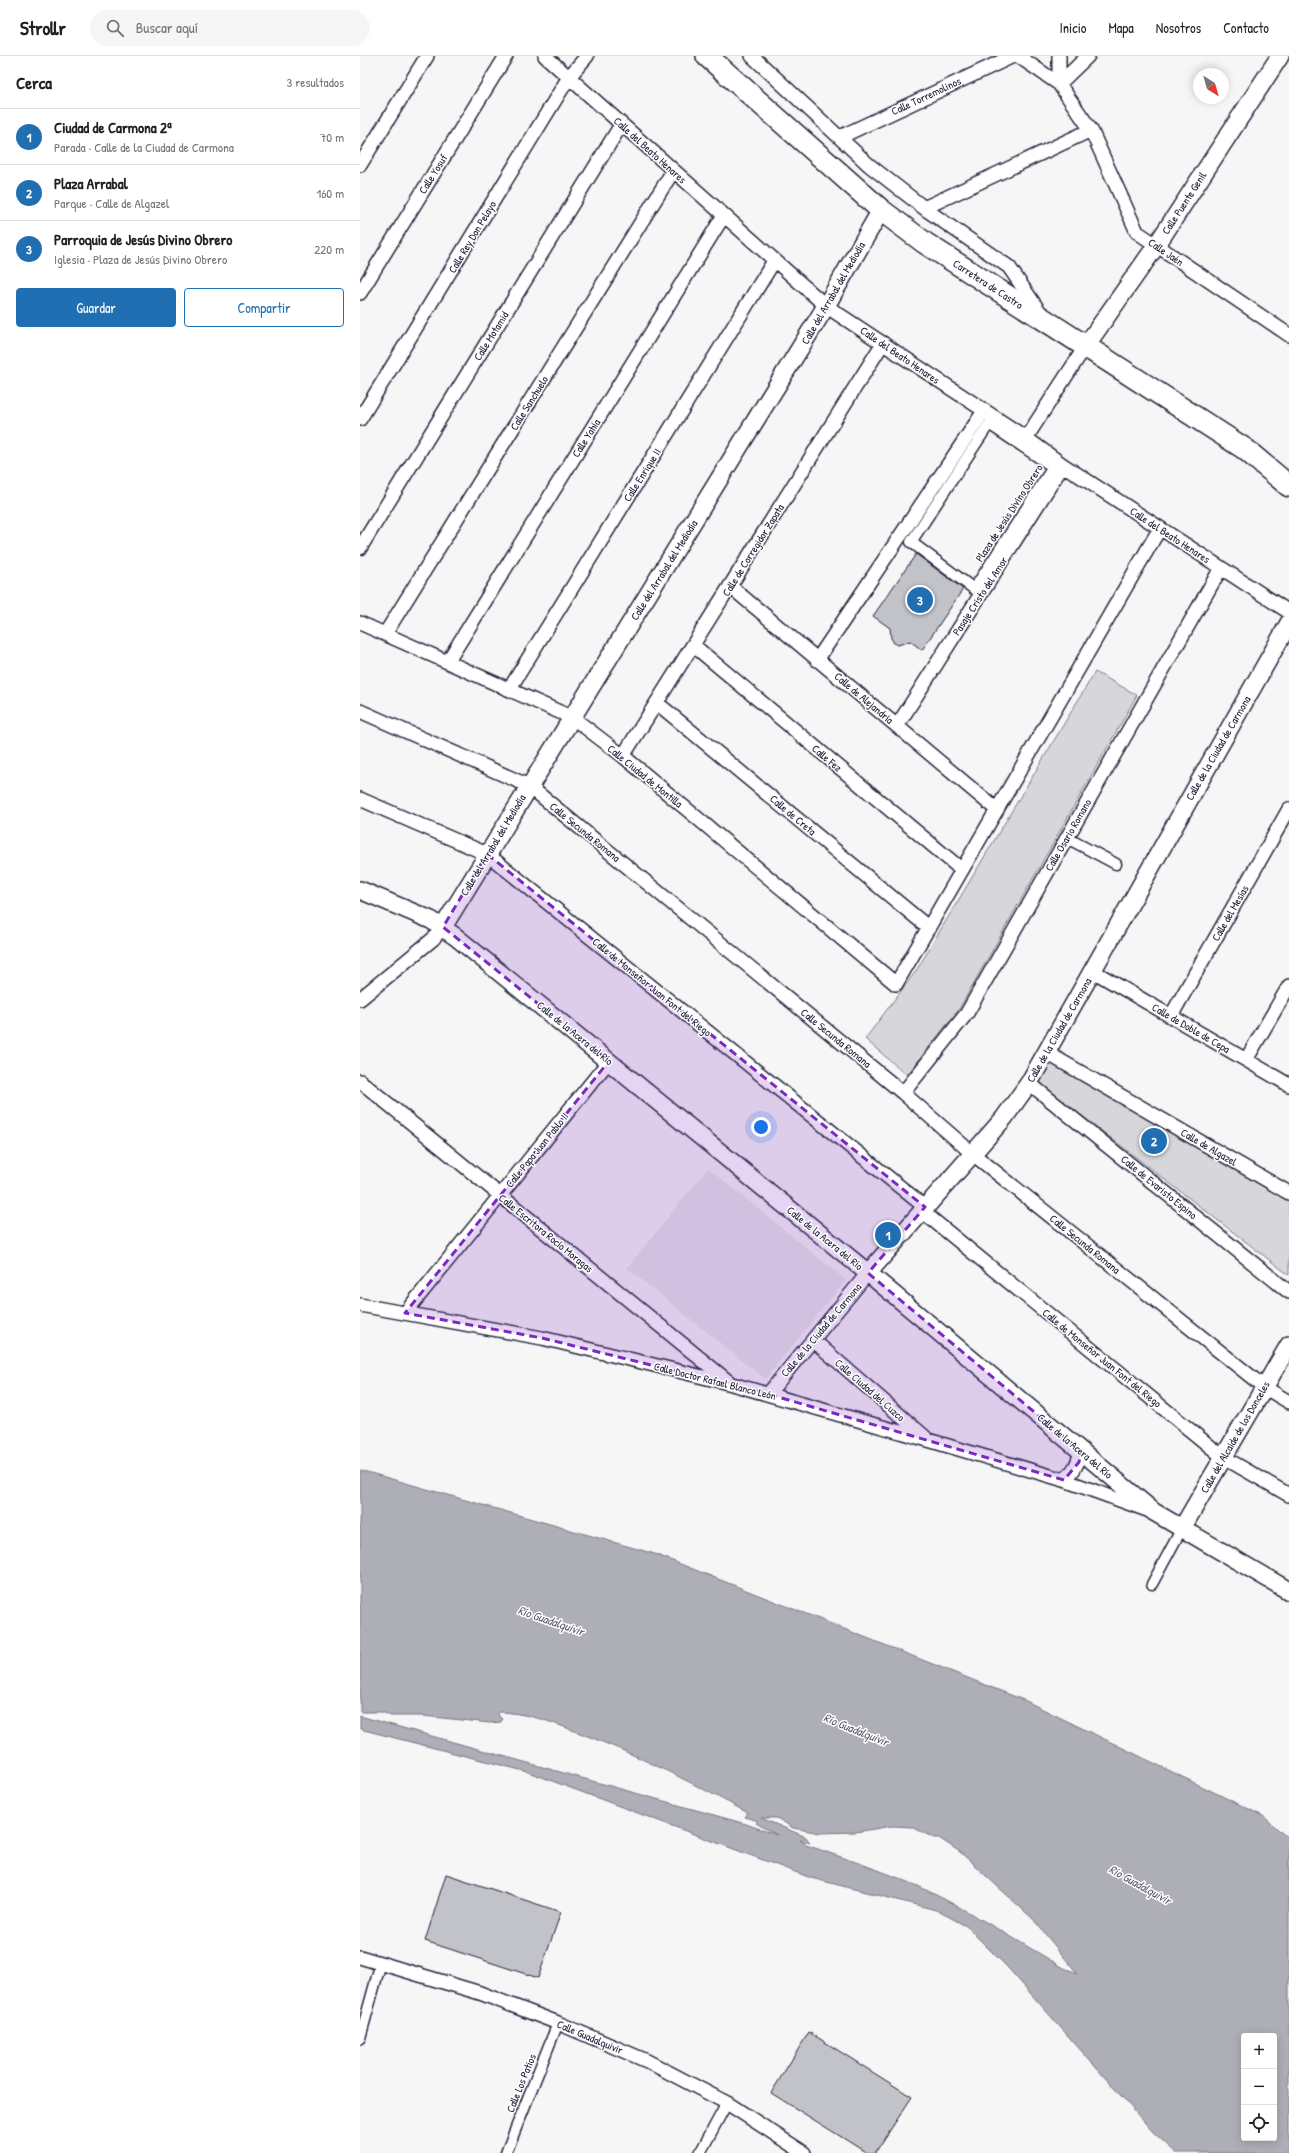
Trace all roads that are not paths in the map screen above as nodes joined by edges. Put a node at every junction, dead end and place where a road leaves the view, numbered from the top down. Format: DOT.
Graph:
graph roads {
  1 [pos="427,56"];
  2 [pos="506,56"];
  3 [pos="544,56"];
  4 [pos="587,56"];
  5 [pos="707,56"];
  6 [pos="752,56"];
  7 [pos="1013,56"];
  8 [pos="1018,56"];
  9 [pos="1059,56"];
  10 [pos="1088,56"];
  11 [pos="1280,56"];
  12 [pos="569,77"];
  13 [pos="1059,84"];
  14 [pos="621,125"];
  15 [pos="1091,130"];
  16 [pos="840,137"];
  17 [pos="360,165"];
  18 [pos="673,171"];
  19 [pos="924,208"];
  20 [pos="881,210"];
  21 [pos="724,215"];
  22 [pos="1156,246"];
  23 [pos="774,261"];
  24 [pos="360,293"];
  25 [pos="826,306"];
  26 [pos="1046,321"];
  27 [pos="1289,335"];
  28 [pos="883,344"];
  29 [pos="1084,347"];
  30 [pos="984,411"];
  31 [pos="360,420"];
  32 [pos="1026,438"];
  33 [pos="1245,449"];
  34 [pos="1063,466"];
  35 [pos="1289,469"];
  36 [pos="1289,486"];
  37 [pos="1160,528"];
  38 [pos="911,542"];
  39 [pos="360,548"];
  40 [pos="1221,568"];
  41 [pos="731,587"];
  42 [pos="1289,612"];
  43 [pos="360,623"];
  44 [pos="1289,623"];
  45 [pos="385,634"];
  46 [pos="693,645"];
  47 [pos="817,660"];
  48 [pos="448,661"];
  49 [pos="510,688"];
  50 [pos="657,703"];
  51 [pos="360,710"];
  52 [pos="573,718"];
  53 [pos="897,726"];
  54 [pos="623,756"];
  55 [pos="529,786"];
  56 [pos="360,799"];
  57 [pos="1289,809"];
  58 [pos="997,810"];
  59 [pos="1067,838"];
  60 [pos="487,854"];
  61 [pos="1116,864"];
  62 [pos="962,870"];
  63 [pos="360,890"];
  64 [pos="443,927"];
  65 [pos="928,928"];
  66 [pos="1094,971"];
  67 [pos="1289,986"];
  68 [pos="360,1000"];
  69 [pos="1171,1016"];
  70 [pos="1047,1053"];
  71 [pos="1246,1060"];
  72 [pos="609,1061"];
  73 [pos="360,1081"];
  74 [pos="1029,1083"];
  75 [pos="1289,1085"];
  76 [pos="903,1094"];
  77 [pos="973,1154"];
  78 [pos="1289,1193"];
  79 [pos="500,1196"];
  80 [pos="924,1209"];
  81 [pos="868,1273"];
  82 [pos="1289,1292"];
  83 [pos="360,1305"];
  84 [pos="404,1313"];
  85 [pos="813,1340"];
  86 [pos="1289,1345"];
  87 [pos="732,1384"];
  88 [pos="1264,1388"];
  89 [pos="768,1394"];
  90 [pos="1289,1402"];
  91 [pos="928,1440"];
  92 [pos="1081,1450"];
  93 [pos="1223,1458"];
  94 [pos="1064,1480"];
  95 [pos="1289,1495"];
  96 [pos="1154,1512"];
  97 [pos="1181,1530"];
  98 [pos="1152,1584"];
  99 [pos="1289,1591"];
  100 [pos="360,1957"];
  101 [pos="381,1962"];
  102 [pos="558,2023"];
  103 [pos="360,2038"];
  104 [pos="727,2103"];
  105 [pos="506,2153"];
  106 [pos="700,2153"];
  107 [pos="804,2153"];
  1 -- 17 [label="street"];
  2 -- 24 [label="street, Calle Yosuf"];
  3 -- 12 [label="street, Calle del Beato Henares"];
  4 -- 12 [label="street, Calle Rey Don Pelayo"];
  5 -- 20 [label="main road, Carretera de Castro"];
  6 -- 16 [label="street"];
  7 -- 16 [label="street, Calle Torremolinos"];
  8 -- 13 [label="street"];
  9 -- 13 [label="street"];
  10 -- 13 [label="street"];
  11 -- 22 [label="street, Calle Puente Genil"];
  12 -- 14 [label="street, Calle del Beato Henares"];
  12 -- 31 [label="street, Calle Rey Don Pelayo"];
  13 -- 15 [label="street, Calle Jaén"];
  14 -- 18 [label="street, Calle del Beato Henares"];
  14 -- 39 [label="street, Calle Motamid"];
  15 -- 19 [label="street"];
  15 -- 22 [label="street, Calle Jaén"];
  16 -- 19 [label="street"];
  18 -- 21 [label="street, Calle del Beato Henares"];
  18 -- 45 [label="street, Calle Sanchuelo"];
  19 -- 26 [label="street"];
  20 -- 25 [label="street, Calle del Arrabal del Mediodía"];
  20 -- 26 [label="main road, Carretera de Castro"];
  21 -- 23 [label="street, Calle del Beato Henares"];
  21 -- 48 [label="street, Calle Yahía"];
  22 -- 27 [label="street, Calle Jaén"];
  22 -- 29 [label="street, Calle Puente Genil"];
  23 -- 25 [label="street, Calle del Beato Henares"];
  23 -- 49 [label="street, Calle Enrique II"];
  25 -- 28 [label="street, Calle del Beato Henares"];
  25 -- 52 [label="street, Calle del Arrabal del Mediodía"];
  26 -- 29 [label="main road, Carretera de Castro"];
  28 -- 30 [label="street, Calle del Beato Henares"];
  28 -- 41 [label="street, Calle de Corregidor Zapata"];
  29 -- 32 [label="street"];
  29 -- 33 [label="main road, Carretera de Castro"];
  30 -- 32 [label="street, Calle del Beato Henares"];
  30 -- 47 [label="street"];
  32 -- 34 [label="street, Calle del Beato Henares"];
  33 -- 35 [label="main road"];
  33 -- 36 [label="main road, Carretera de Castro"];
  34 -- 37 [label="street, Calle del Beato Henares"];
  34 -- 53 [label="street, Pasaje Cristo del Amor"];
  37 -- 40 [label="street, Calle del Beato Henares"];
  37 -- 58 [label="street"];
  38 -- 38 [label="street, Plaza de Jesús Divino Obrero"];
  40 -- 42 [label="street, Calle del Beato Henares"];
  40 -- 59 [label="street, Calle Osario Romano"];
  41 -- 46 [label="street, Calle de Corregidor Zapata"];
  41 -- 47 [label="street, Calle de Alejandría"];
  43 -- 45 [label="street, Calle Ciudad de Montilla"];
  44 -- 66 [label="street, Calle de la Ciudad de Carmona"];
  45 -- 48 [label="street, Calle Ciudad de Montilla"];
  46 -- 50 [label="street, Calle de Corregidor Zapata"];
  46 -- 62 [label="street, Calle Fez"];
  47 -- 53 [label="street, Calle de Alejandría"];
  48 -- 49 [label="street, Calle Ciudad de Montilla"];
  49 -- 52 [label="street, Calle Ciudad de Montilla"];
  50 -- 54 [label="street, Calle de Corregidor Zapata"];
  50 -- 65 [label="street, Calle de Creta"];
  51 -- 55 [label="street, Calle Secunda Romana"];
  52 -- 54 [label="street, Calle Ciudad de Montilla"];
  52 -- 55 [label="street, Calle del Arrabal del Mediodía"];
  53 -- 58 [label="street, Calle de Alejandría"];
  54 -- 65 [label="street, Calle Ciudad de Montilla"];
  55 -- 60 [label="street, Calle del Arrabal del Mediodía"];
  55 -- 76 [label="street, Calle Secunda Romana"];
  56 -- 60 [label="street, Calle de Monseñor Juan Font del Riego"];
  57 -- 69 [label="street, Calle del Mesías"];
  58 -- 62 [label="street"];
  59 -- 61 [label="street"];
  59 -- 76 [label="street, Calle Osario Romano"];
  60 -- 64 [label="street, Calle del Arrabal del Mediodía"];
  60 -- 80 [label="street, Calle de Monseñor Juan Font del Riego"];
  62 -- 65 [label="street"];
  63 -- 64 [label="street, Calle de la Acera del Río"];
  64 -- 68 [label="street"];
  64 -- 72 [label="street, Calle de la Acera del Río"];
  66 -- 69 [label="street, Calle de Doble de Cepa"];
  66 -- 70 [label="street, Calle de la Ciudad de Carmona"];
  67 -- 71 [label="street"];
  69 -- 71 [label="street, Calle de Doble de Cepa"];
  70 -- 74 [label="street, Calle de la Ciudad de Carmona"];
  70 -- 78 [label="street, Calle de Algazel"];
  71 -- 75 [label="street, Calle de Doble de Cepa"];
  72 -- 79 [label="street, Calle Papa Juan Pablo II"];
  72 -- 81 [label="street, Calle de la Acera del Río"];
  73 -- 79 [label="street, Calle Escritora Rocío Moragas"];
  74 -- 77 [label="street, Calle de la Ciudad de Carmona"];
  74 -- 82 [label="street, Calle de Evaristo Espino"];
  76 -- 77 [label="street, Calle Secunda Romana"];
  77 -- 80 [label="street, Calle de la Ciudad de Carmona"];
  77 -- 88 [label="street, Calle Secunda Romana"];
  79 -- 84 [label="street, Calle Papa Juan Pablo II"];
  79 -- 87 [label="street, Calle Escritora Rocío Moragas"];
  80 -- 81 [label="street, Calle de la Ciudad de Carmona"];
  80 -- 93 [label="street, Calle de Monseñor Juan Font del Riego"];
  81 -- 85 [label="street, Calle de la Ciudad de Carmona"];
  81 -- 92 [label="street, Calle de la Acera del Río"];
  83 -- 84 [label="street, Calle Doctor Rafael Blanco León"];
  84 -- 87 [label="street, Calle Doctor Rafael Blanco León"];
  85 -- 89 [label="street, Calle de la Ciudad de Carmona"];
  85 -- 91 [label="street, Calle Ciudad del Cuzco"];
  86 -- 88 [label="street, Calle del Alcaide de los Donceles"];
  87 -- 89 [label="street, Calle Doctor Rafael Blanco León"];
  88 -- 90 [label="street, Calle Secunda Romana"];
  88 -- 93 [label="street, Calle del Alcaide de los Donceles"];
  89 -- 91 [label="street, Calle Doctor Rafael Blanco León"];
  91 -- 94 [label="street, Calle Doctor Rafael Blanco León"];
  92 -- 94 [label="street"];
  92 -- 96 [label="street, Calle de la Acera del Río"];
  93 -- 95 [label="street, Calle de Monseñor Juan Font del Riego"];
  93 -- 97 [label="street, Calle del Alcaide de los Donceles"];
  94 -- 96 [label="street, Calle Doctor Rafael Blanco León"];
  96 -- 97 [label="street, Calle de la Acera del Río"];
  97 -- 98 [label="street"];
  97 -- 99 [label="street, Calle de la Acera del Río"];
  100 -- 101 [label="street, Calle Guadalquivir"];
  101 -- 102 [label="street, Calle Guadalquivir"];
  101 -- 103 [label="street"];
  102 -- 104 [label="street, Calle Guadalquivir"];
  102 -- 105 [label="street, Calle Los Patios"];
  104 -- 106 [label="street"];
  104 -- 107 [label="street, Calle Guadalquivir"];
}
